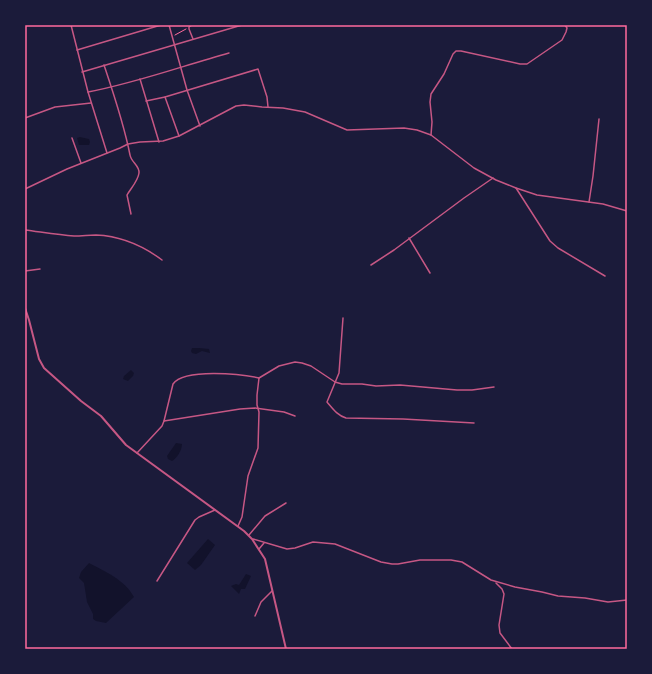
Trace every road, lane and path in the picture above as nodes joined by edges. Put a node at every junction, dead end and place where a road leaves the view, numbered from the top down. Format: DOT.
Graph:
graph roads {
  1 [pos="71,25"];
  2 [pos="161,25"];
  3 [pos="169,25"];
  4 [pos="192,25"];
  5 [pos="242,25"];
  6 [pos="565,25"];
  7 [pos="190,27"];
  8 [pos="173,36"];
  9 [pos="194,39"];
  10 [pos="175,45"];
  11 [pos="77,50"];
  12 [pos="229,52"];
  13 [pos="104,65"];
  14 [pos="181,67"];
  15 [pos="82,72"];
  16 [pos="140,79"];
  17 [pos="112,87"];
  18 [pos="187,90"];
  19 [pos="88,92"];
  20 [pos="165,97"];
  21 [pos="146,101"];
  22 [pos="91,103"];
  23 [pos="268,107"];
  24 [pos="25,118"];
  25 [pos="598,119"];
  26 [pos="200,126"];
  27 [pos="431,135"];
  28 [pos="179,136"];
  29 [pos="72,138"];
  30 [pos="159,142"];
  31 [pos="128,144"];
  32 [pos="107,153"];
  33 [pos="81,163"];
  34 [pos="493,178"];
  35 [pos="516,188"];
  36 [pos="25,189"];
  37 [pos="589,202"];
  38 [pos="627,211"];
  39 [pos="131,214"];
  40 [pos="25,230"];
  41 [pos="409,238"];
  42 [pos="162,260"];
  43 [pos="371,265"];
  44 [pos="40,269"];
  45 [pos="25,271"];
  46 [pos="430,273"];
  47 [pos="605,276"];
  48 [pos="25,308"];
  49 [pos="343,318"];
  50 [pos="259,378"];
  51 [pos="334,382"];
  52 [pos="494,387"];
  53 [pos="258,409"];
  54 [pos="295,416"];
  55 [pos="164,421"];
  56 [pos="474,423"];
  57 [pos="137,453"];
  58 [pos="286,503"];
  59 [pos="215,510"];
  60 [pos="238,526"];
  61 [pos="249,536"];
  62 [pos="252,539"];
  63 [pos="264,543"];
  64 [pos="259,549"];
  65 [pos="157,581"];
  66 [pos="495,581"];
  67 [pos="272,591"];
  68 [pos="627,600"];
  69 [pos="255,616"];
  70 [pos="286,649"];
  71 [pos="512,649"];
  1 -- 11 [label="street"];
  2 -- 11 [label="street"];
  3 -- 8 [label="street"];
  4 -- 7 [label="street"];
  5 -- 9 [label="street"];
  6 -- 27 [label="street"];
  7 -- 8 [label="path"];
  7 -- 9 [label="street"];
  8 -- 10 [label="street"];
  9 -- 10 [label="street"];
  10 -- 13 [label="street"];
  10 -- 14 [label="street"];
  11 -- 15 [label="street"];
  12 -- 14 [label="street"];
  13 -- 15 [label="street"];
  13 -- 17 [label="street"];
  14 -- 16 [label="street"];
  14 -- 18 [label="street"];
  15 -- 19 [label="street"];
  16 -- 17 [label="street"];
  16 -- 21 [label="street"];
  17 -- 19 [label="street"];
  17 -- 31 [label="street"];
  18 -- 20 [label="street"];
  18 -- 23 [label="street"];
  18 -- 26 [label="street"];
  19 -- 22 [label="street"];
  20 -- 21 [label="street"];
  20 -- 28 [label="street"];
  21 -- 30 [label="street"];
  22 -- 24 [label="street"];
  22 -- 32 [label="street"];
  23 -- 26 [label="street"];
  23 -- 27 [label="street"];
  25 -- 37 [label="street"];
  26 -- 28 [label="street"];
  27 -- 34 [label="street"];
  28 -- 30 [label="street"];
  29 -- 33 [label="street"];
  30 -- 31 [label="street"];
  31 -- 32 [label="street"];
  31 -- 39 [label="street"];
  32 -- 33 [label="street"];
  33 -- 36 [label="street"];
  34 -- 35 [label="street"];
  34 -- 41 [label="street"];
  35 -- 37 [label="street"];
  35 -- 47 [label="street"];
  37 -- 38 [label="street"];
  40 -- 42 [label="street"];
  41 -- 43 [label="street"];
  41 -- 46 [label="street"];
  44 -- 45 [label="street"];
  48 -- 57 [label="street"];
  49 -- 51 [label="street"];
  50 -- 51 [label="street"];
  50 -- 53 [label="street"];
  50 -- 55 [label="street"];
  51 -- 52 [label="street"];
  51 -- 56 [label="street"];
  53 -- 54 [label="street"];
  53 -- 55 [label="street"];
  53 -- 60 [label="street"];
  55 -- 57 [label="street"];
  57 -- 59 [label="street"];
  58 -- 61 [label="street"];
  59 -- 60 [label="street"];
  59 -- 65 [label="street"];
  60 -- 61 [label="street"];
  61 -- 62 [label="street"];
  62 -- 63 [label="street"];
  62 -- 64 [label="street"];
  63 -- 64 [label="street"];
  63 -- 66 [label="street"];
  64 -- 67 [label="street"];
  66 -- 68 [label="street"];
  66 -- 71 [label="street"];
  67 -- 69 [label="street"];
  67 -- 70 [label="street"];
}
